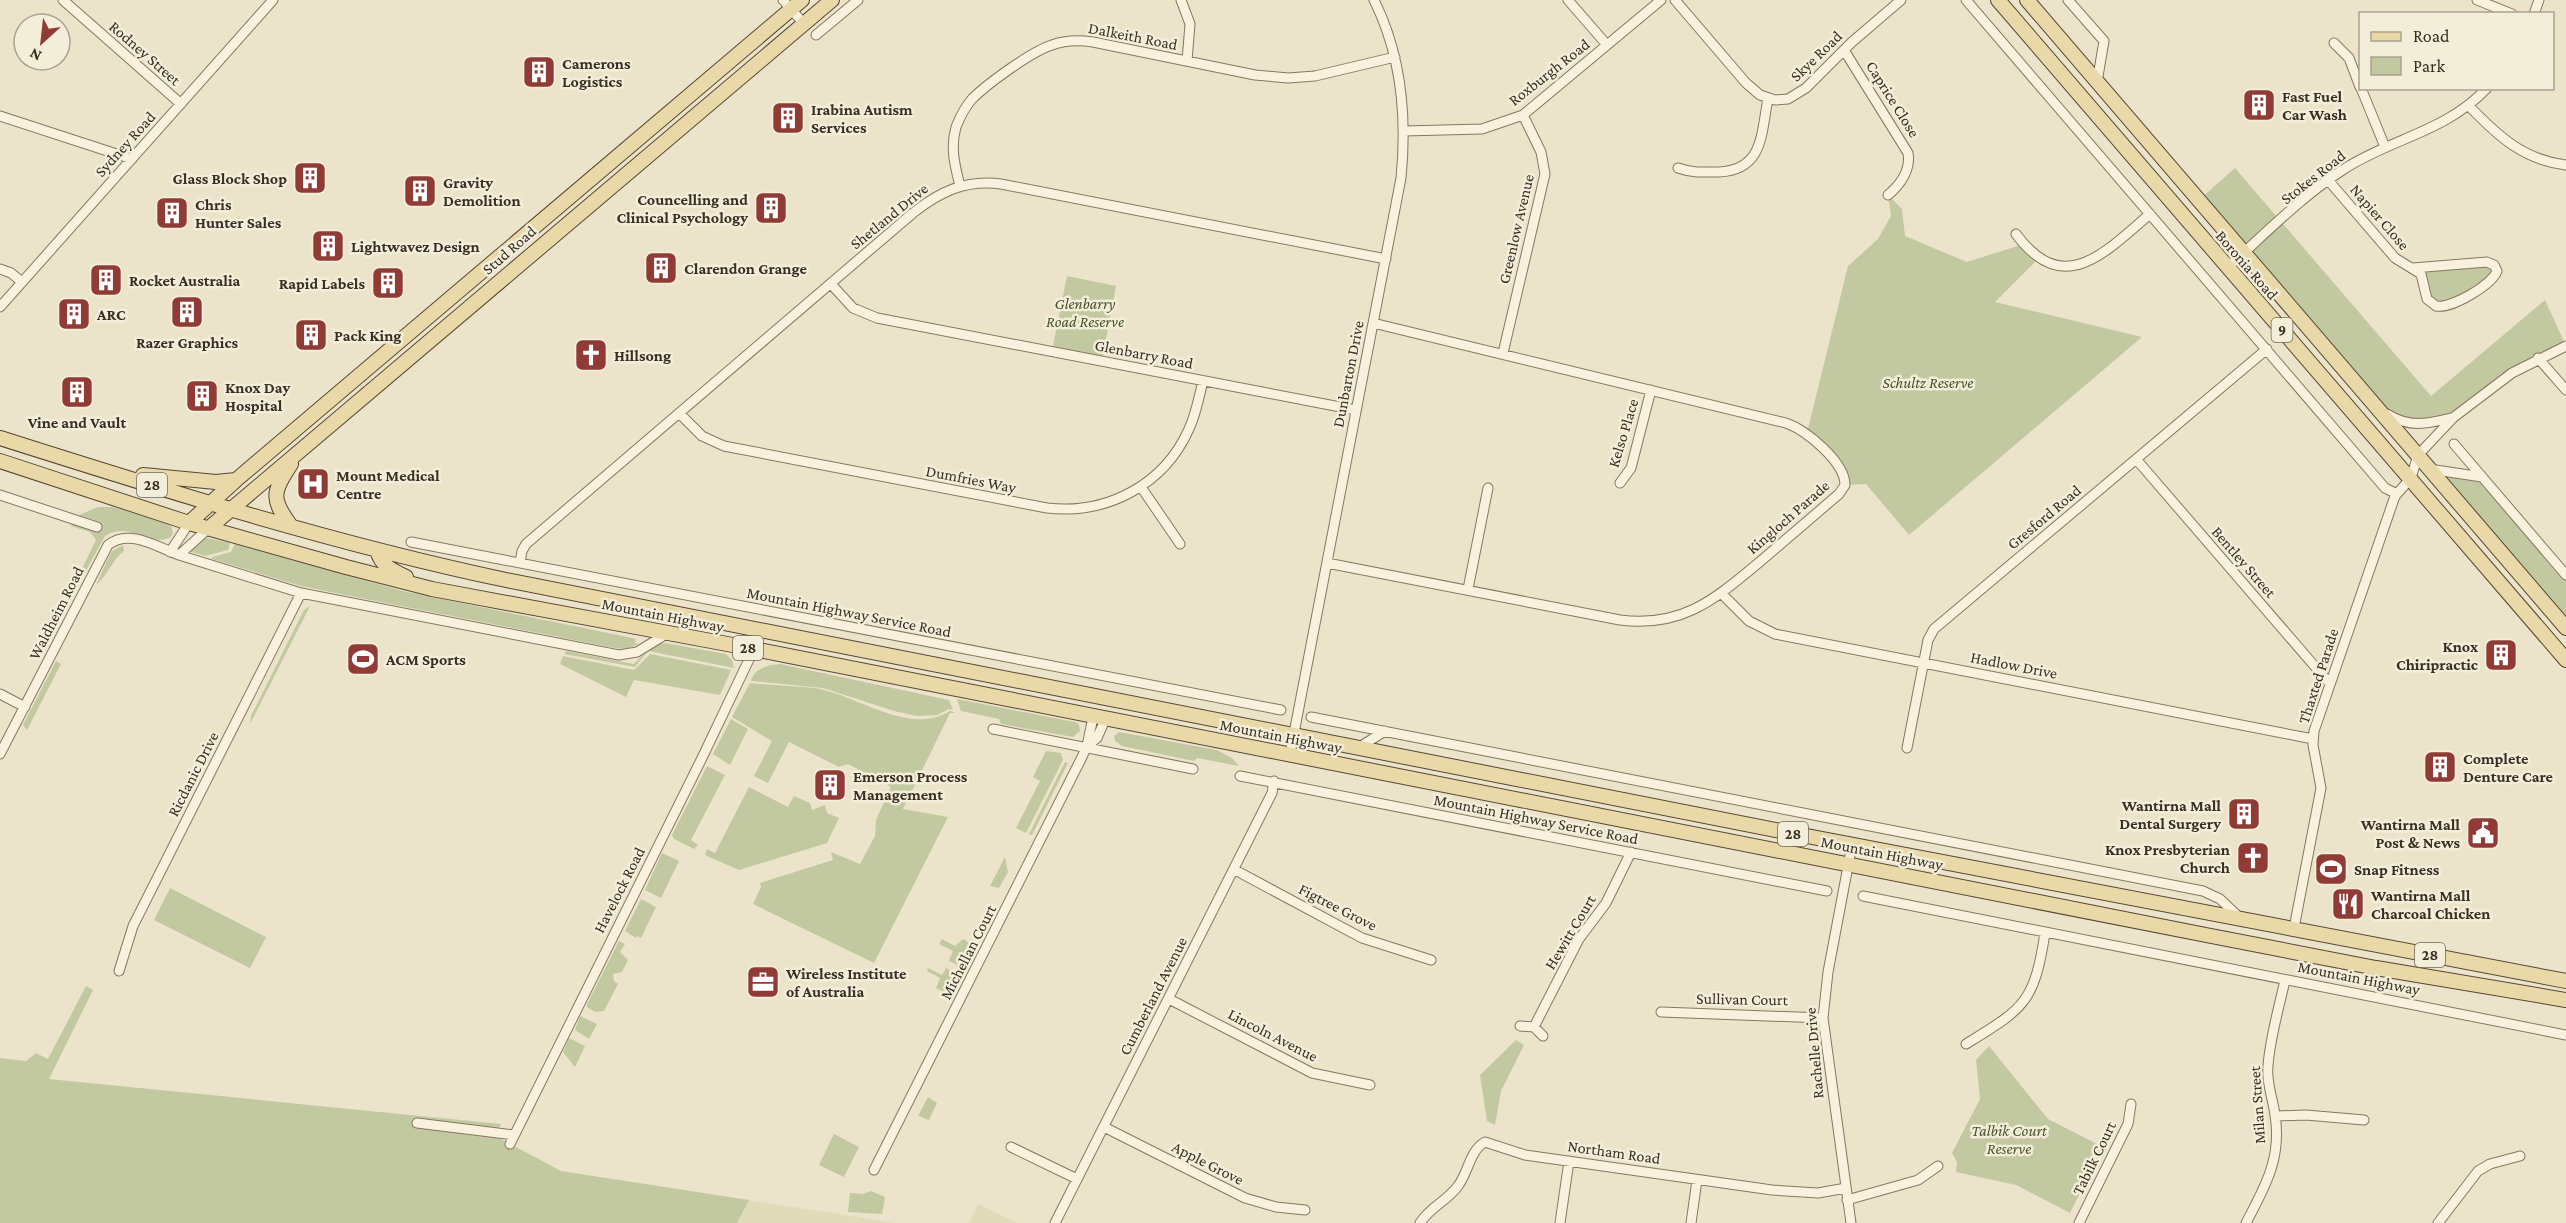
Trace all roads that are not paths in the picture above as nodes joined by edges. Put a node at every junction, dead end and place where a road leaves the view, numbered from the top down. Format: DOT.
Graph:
graph roads {
  1 [pos="63,0"];
  2 [pos="273,0"];
  3 [pos="832,0"];
  4 [pos="858,0"];
  5 [pos="1181,0"];
  6 [pos="1374,0"];
  7 [pos="1568,0"];
  8 [pos="1661,0"];
  9 [pos="1675,0"];
  10 [pos="1901,0"];
  11 [pos="1966,0"];
  12 [pos="1998,0"];
  13 [pos="2027,0"];
  14 [pos="2068,0"];
  15 [pos="2482,1"];
  16 [pos="792,3"];
  17 [pos="2507,12"];
  18 [pos="806,22"];
  19 [pos="830,24"];
  20 [pos="816,36"];
  21 [pos="2334,43"];
  22 [pos="1607,45"];
  23 [pos="1844,50"];
  24 [pos="1395,57"];
  25 [pos="730,60"];
  26 [pos="1187,61"];
  27 [pos="743,74"];
  28 [pos="2097,82"];
  29 [pos="2359,83"];
  30 [pos="2362,90"];
  31 [pos="2485,90"];
  32 [pos="687,95"];
  33 [pos="1768,99"];
  34 [pos="181,104"];
  35 [pos="2469,106"];
  36 [pos="700,110"];
  37 [pos="1523,115"];
  38 [pos="0,116"];
  39 [pos="1404,131"];
  40 [pos="2385,147"];
  41 [pos="132,159"];
  42 [pos="2566,165"];
  43 [pos="1678,168"];
  44 [pos="2328,180"];
  45 [pos="960,186"];
  46 [pos="1888,195"];
  47 [pos="2150,214"];
  48 [pos="2016,234"];
  49 [pos="2244,253"];
  50 [pos="1386,259"];
  51 [pos="515,266"];
  52 [pos="2228,267"];
  53 [pos="0,268"];
  54 [pos="2413,268"];
  55 [pos="22,282"];
  56 [pos="831,284"];
  57 [pos="454,293"];
  58 [pos="0,308"];
  59 [pos="1373,322"];
  60 [pos="2566,346"];
  61 [pos="2266,349"];
  62 [pos="1503,353"];
  63 [pos="2538,358"];
  64 [pos="1203,381"];
  65 [pos="1651,390"];
  66 [pos="2566,390"];
  67 [pos="354,404"];
  68 [pos="322,407"];
  69 [pos="2378,408"];
  70 [pos="1356,410"];
  71 [pos="680,414"];
  72 [pos="2454,417"];
  73 [pos="0,438"];
  74 [pos="2454,444"];
  75 [pos="301,450"];
  76 [pos="2418,455"];
  77 [pos="2136,459"];
  78 [pos="0,461"];
  79 [pos="93,468"];
  80 [pos="2429,469"];
  81 [pos="2482,477"];
  82 [pos="2410,478"];
  83 [pos="236,480"];
  84 [pos="1620,483"];
  85 [pos="1141,487"];
  86 [pos="1488,488"];
  87 [pos="2397,494"];
  88 [pos="0,495"];
  89 [pos="210,503"];
  90 [pos="231,509"];
  91 [pos="189,523"];
  92 [pos="291,526"];
  93 [pos="97,527"];
  94 [pos="209,528"];
  95 [pos="411,542"];
  96 [pos="1180,544"];
  97 [pos="377,549"];
  98 [pos="175,553"];
  99 [pos="520,563"];
  100 [pos="1327,563"];
  101 [pos="2566,575"];
  102 [pos="432,589"];
  103 [pos="1468,589"];
  104 [pos="301,593"];
  105 [pos="1721,594"];
  106 [pos="2566,628"];
  107 [pos="757,630"];
  108 [pos="668,633"];
  109 [pos="754,649"];
  110 [pos="2566,660"];
  111 [pos="1924,663"];
  112 [pos="2330,684"];
  113 [pos="0,694"];
  114 [pos="1104,698"];
  115 [pos="25,707"];
  116 [pos="1281,710"];
  117 [pos="1311,717"];
  118 [pos="1099,719"];
  119 [pos="993,729"];
  120 [pos="1385,731"];
  121 [pos="1293,735"];
  122 [pos="2313,739"];
  123 [pos="1087,746"];
  124 [pos="1358,748"];
  125 [pos="1907,748"];
  126 [pos="0,754"];
  127 [pos="1290,754"];
  128 [pos="1416,760"];
  129 [pos="1193,769"];
  130 [pos="1240,776"];
  131 [pos="1274,781"];
  132 [pos="1434,784"];
  133 [pos="1852,845"];
  134 [pos="1631,852"];
  135 [pos="1848,863"];
  136 [pos="1235,870"];
  137 [pos="1827,891"];
  138 [pos="2108,893"];
  139 [pos="1863,896"];
  140 [pos="2138,898"];
  141 [pos="2105,914"];
  142 [pos="2241,919"];
  143 [pos="2133,920"];
  144 [pos="2294,928"];
  145 [pos="2044,933"];
  146 [pos="2452,959"];
  147 [pos="1431,960"];
  148 [pos="119,971"];
  149 [pos="2285,980"];
  150 [pos="2448,981"];
  151 [pos="2566,981"];
  152 [pos="1169,999"];
  153 [pos="2566,1000"];
  154 [pos="1661,1012"];
  155 [pos="1823,1018"];
  156 [pos="1520,1026"];
  157 [pos="1534,1027"];
  158 [pos="2566,1035"];
  159 [pos="1543,1036"];
  160 [pos="1966,1044"];
  161 [pos="1370,1086"];
  162 [pos="2131,1104"];
  163 [pos="2276,1116"];
  164 [pos="2364,1120"];
  165 [pos="417,1123"];
  166 [pos="1104,1127"];
  167 [pos="1011,1147"];
  168 [pos="2520,1156"];
  169 [pos="1569,1161"];
  170 [pos="1938,1166"];
  171 [pos="874,1170"];
  172 [pos="1077,1179"];
  173 [pos="1697,1180"];
  174 [pos="1846,1188"];
  175 [pos="1847,1200"];
  176 [pos="1305,1210"];
  177 [pos="1055,1223"];
  178 [pos="1420,1223"];
  179 [pos="1560,1223"];
  180 [pos="1691,1223"];
  181 [pos="1851,1223"];
  182 [pos="2079,1223"];
  183 [pos="2246,1223"];
  184 [pos="2438,1223"];
  1 -- 34 [label="street, Rodney Street"];
  2 -- 34 [label="street, Sydney Road"];
  3 -- 18 [label="main road, Stud Road"];
  4 -- 19 [label="street"];
  5 -- 26 [label="street"];
  6 -- 24 [label="street, Dunbarton Drive"];
  7 -- 22 [label="street"];
  8 -- 22 [label="street, Roxburgh Road"];
  9 -- 33 [label="street"];
  10 -- 23 [label="street, Skye Road"];
  11 -- 47 [label="street"];
  12 -- 52 [label="main road, Boronia Road / 9"];
  13 -- 28 [label="main road, Boronia Road / 9"];
  14 -- 28 [label="street"];
  15 -- 17 [label="street"];
  16 -- 18 [label="street"];
  16 -- 25 [label="main road, Stud Road"];
  18 -- 19 [label="street"];
  18 -- 27 [label="main road, Stud Road"];
  19 -- 20 [label="street"];
  21 -- 29 [label="street"];
  22 -- 37 [label="street, Roxburgh Road"];
  23 -- 33 [label="street, Skye Road"];
  23 -- 46 [label="street, Caprice Close"];
  24 -- 26 [label="street, Dalkeith Road"];
  24 -- 39 [label="street, Dunbarton Drive"];
  25 -- 27 [label="main road"];
  25 -- 32 [label="main road, Stud Road"];
  26 -- 45 [label="street, Dalkeith Road"];
  27 -- 36 [label="main road, Stud Road"];
  28 -- 49 [label="main road, Boronia Road / 9"];
  30 -- 40 [label="street"];
  31 -- 35 [label="street, Stokes Road"];
  32 -- 36 [label="main road"];
  32 -- 57 [label="main road, Stud Road"];
  33 -- 43 [label="street"];
  34 -- 41 [label="street, Sydney Road"];
  35 -- 40 [label="street, Stokes Road"];
  35 -- 42 [label="street"];
  36 -- 51 [label="main road, Stud Road"];
  37 -- 39 [label="street, Roxburgh Road"];
  37 -- 62 [label="street, Greenlow Avenue"];
  38 -- 41 [label="street"];
  39 -- 50 [label="street, Dunbarton Drive"];
  40 -- 44 [label="street, Stokes Road"];
  41 -- 55 [label="street, Sydney Road"];
  44 -- 49 [label="street, Stokes Road"];
  44 -- 54 [label="street, Napier Close"];
  45 -- 50 [label="street, Shetland Drive"];
  45 -- 56 [label="street, Shetland Drive"];
  47 -- 48 [label="street"];
  47 -- 61 [label="street"];
  49 -- 52 [label="street, Stokes Road"];
  49 -- 69 [label="main road, Boronia Road / 9"];
  50 -- 59 [label="street, Dunbarton Drive"];
  51 -- 57 [label="main road"];
  51 -- 67 [label="main road, Stud Road"];
  52 -- 82 [label="main road, Boronia Road / 9"];
  53 -- 55 [label="street"];
  54 -- 54 [label="street, Napier Close"];
  55 -- 58 [label="street, Sydney Road"];
  56 -- 64 [label="street, Glenbarry Road"];
  56 -- 71 [label="street, Shetland Drive"];
  57 -- 68 [label="main road, Stud Road"];
  59 -- 62 [label="street, Kingloch Parade"];
  59 -- 70 [label="street, Dunbarton Drive"];
  60 -- 63 [label="street"];
  61 -- 77 [label="street, Gresford Road"];
  61 -- 87 [label="street"];
  62 -- 65 [label="street, Kingloch Parade"];
  63 -- 66 [label="street"];
  63 -- 72 [label="street"];
  64 -- 70 [label="street, Glenbarry Road"];
  64 -- 85 [label="street, Dumfries Way"];
  65 -- 84 [label="street, Kelso Place"];
  65 -- 105 [label="street, Kingloch Parade"];
  67 -- 68 [label="main road"];
  67 -- 75 [label="main road, Stud Road"];
  68 -- 83 [label="main road, Stud Road"];
  69 -- 72 [label="street"];
  69 -- 76 [label="main road, Boronia Road / 9"];
  70 -- 100 [label="street, Dunbarton Drive"];
  71 -- 85 [label="street, Dumfries Way"];
  71 -- 99 [label="street, Shetland Drive"];
  72 -- 76 [label="street"];
  73 -- 79 [label="main road, Mountain Highway / 28"];
  74 -- 81 [label="street"];
  75 -- 90 [label="main road, Stud Road"];
  75 -- 92 [label="main road"];
  76 -- 80 [label="main road, Boronia Road / 9"];
  76 -- 82 [label="street, Thaxted Parade"];
  77 -- 111 [label="street, Gresford Road"];
  77 -- 112 [label="street, Bentley Street"];
  78 -- 91 [label="main road, Mountain Highway / 28"];
  79 -- 83 [label="main road"];
  79 -- 89 [label="main road, Mountain Highway / 28"];
  80 -- 81 [label="street"];
  80 -- 106 [label="main road, Boronia Road / 9"];
  81 -- 101 [label="street"];
  82 -- 87 [label="street, Thaxted Parade"];
  82 -- 110 [label="main road, Boronia Road / 9"];
  83 -- 89 [label="main road, Stud Road"];
  85 -- 96 [label="street"];
  86 -- 103 [label="street"];
  87 -- 112 [label="street, Thaxted Parade"];
  88 -- 93 [label="street"];
  89 -- 90 [label="main road, Mountain Highway / 28"];
  89 -- 91 [label="main road, Stud Road"];
  90 -- 92 [label="main road, Mountain Highway / 28"];
  90 -- 94 [label="main road, Stud Road"];
  91 -- 94 [label="main road, Mountain Highway / 28"];
  91 -- 98 [label="street"];
  92 -- 97 [label="main road, Mountain Highway / 28"];
  94 -- 98 [label="street"];
  94 -- 102 [label="main road, Mountain Highway / 28"];
  95 -- 99 [label="street, Mountain Highway Service Road"];
  97 -- 102 [label="main road"];
  97 -- 107 [label="main road, Mountain Highway / 28"];
  98 -- 104 [label="street"];
  98 -- 115 [label="street, Waldheim Road"];
  99 -- 116 [label="street, Mountain Highway Service Road"];
  100 -- 103 [label="street, Kingloch Parade"];
  100 -- 121 [label="street, Dunbarton Drive"];
  102 -- 108 [label="main road, Mountain Highway / 28"];
  103 -- 105 [label="street, Kingloch Parade"];
  104 -- 108 [label="street"];
  104 -- 148 [label="street, Ricdanic Drive"];
  105 -- 111 [label="street, Hadlow Drive"];
  107 -- 109 [label="main road"];
  107 -- 114 [label="main road, Mountain Highway / 28"];
  108 -- 109 [label="main road, Mountain Highway / 28"];
  109 -- 118 [label="main road, Mountain Highway / 28"];
  109 -- 165 [label="street, Havelock Road"];
  111 -- 122 [label="street, Hadlow Drive"];
  111 -- 125 [label="street, Gresford Road"];
  112 -- 122 [label="street, Thaxted Parade"];
  113 -- 115 [label="street"];
  114 -- 118 [label="main road"];
  114 -- 121 [label="main road, Mountain Highway / 28"];
  115 -- 126 [label="street, Waldheim Road"];
  117 -- 120 [label="street"];
  118 -- 123 [label="street, Michellan Court"];
  118 -- 127 [label="main road, Mountain Highway / 28"];
  119 -- 123 [label="street"];
  120 -- 124 [label="street"];
  120 -- 142 [label="street, Mountain Highway"];
  121 -- 124 [label="main road, Mountain Highway / 28"];
  121 -- 127 [label="street, Dunbarton Drive"];
  122 -- 144 [label="street, Thaxted Parade"];
  123 -- 129 [label="street"];
  123 -- 171 [label="street, Michellan Court"];
  124 -- 128 [label="main road, Mountain Highway / 28"];
  127 -- 132 [label="main road, Mountain Highway / 28"];
  128 -- 132 [label="main road"];
  128 -- 133 [label="main road, Mountain Highway / 28"];
  130 -- 131 [label="street, Mountain Highway Service Road"];
  131 -- 134 [label="street, Mountain Highway Service Road"];
  131 -- 136 [label="street, Cumberland Avenue"];
  132 -- 135 [label="main road, Mountain Highway / 28"];
  133 -- 135 [label="street, Rachelle Drive"];
  133 -- 138 [label="main road, Mountain Highway / 28"];
  134 -- 137 [label="street, Mountain Highway Service Road"];
  134 -- 157 [label="street, Hewitt Court"];
  135 -- 141 [label="main road, Mountain Highway / 28"];
  135 -- 155 [label="street, Rachelle Drive"];
  136 -- 147 [label="street, Figtree Grove"];
  136 -- 152 [label="street, Cumberland Avenue"];
  138 -- 140 [label="main road, Mountain Highway / 28"];
  138 -- 141 [label="main road"];
  139 -- 145 [label="street, Mountain Highway"];
  140 -- 142 [label="main road, Mountain Highway / 28"];
  140 -- 143 [label="main road"];
  141 -- 143 [label="main road, Mountain Highway / 28"];
  142 -- 144 [label="main road, Mountain Highway / 28"];
  143 -- 150 [label="main road, Mountain Highway / 28"];
  144 -- 146 [label="main road, Mountain Highway / 28"];
  145 -- 149 [label="street, Mountain Highway"];
  145 -- 160 [label="street"];
  146 -- 150 [label="main road"];
  146 -- 151 [label="main road, Mountain Highway / 28"];
  149 -- 158 [label="street, Mountain Highway"];
  149 -- 163 [label="street, Milan Street"];
  150 -- 153 [label="main road, Mountain Highway / 28"];
  152 -- 161 [label="street, Lincoln Avenue"];
  152 -- 166 [label="street, Cumberland Avenue"];
  154 -- 155 [label="street, Sullivan Court"];
  155 -- 174 [label="street, Rachelle Drive"];
  156 -- 157 [label="street"];
  157 -- 159 [label="street"];
  162 -- 182 [label="street, Tabilk Court"];
  163 -- 164 [label="street"];
  163 -- 183 [label="street, Milan Street"];
  166 -- 172 [label="street, Cumberland Avenue"];
  166 -- 176 [label="street, Apple Grove"];
  167 -- 172 [label="street"];
  168 -- 184 [label="street"];
  169 -- 173 [label="street, Northam Road"];
  169 -- 178 [label="street, Northam Road"];
  169 -- 179 [label="street"];
  170 -- 175 [label="street"];
  172 -- 177 [label="street, Cumberland Avenue"];
  173 -- 174 [label="street, Northam Road"];
  173 -- 180 [label="street"];
  174 -- 175 [label="street, Rachelle Drive"];
  175 -- 181 [label="street, Rachelle Drive"];
}
